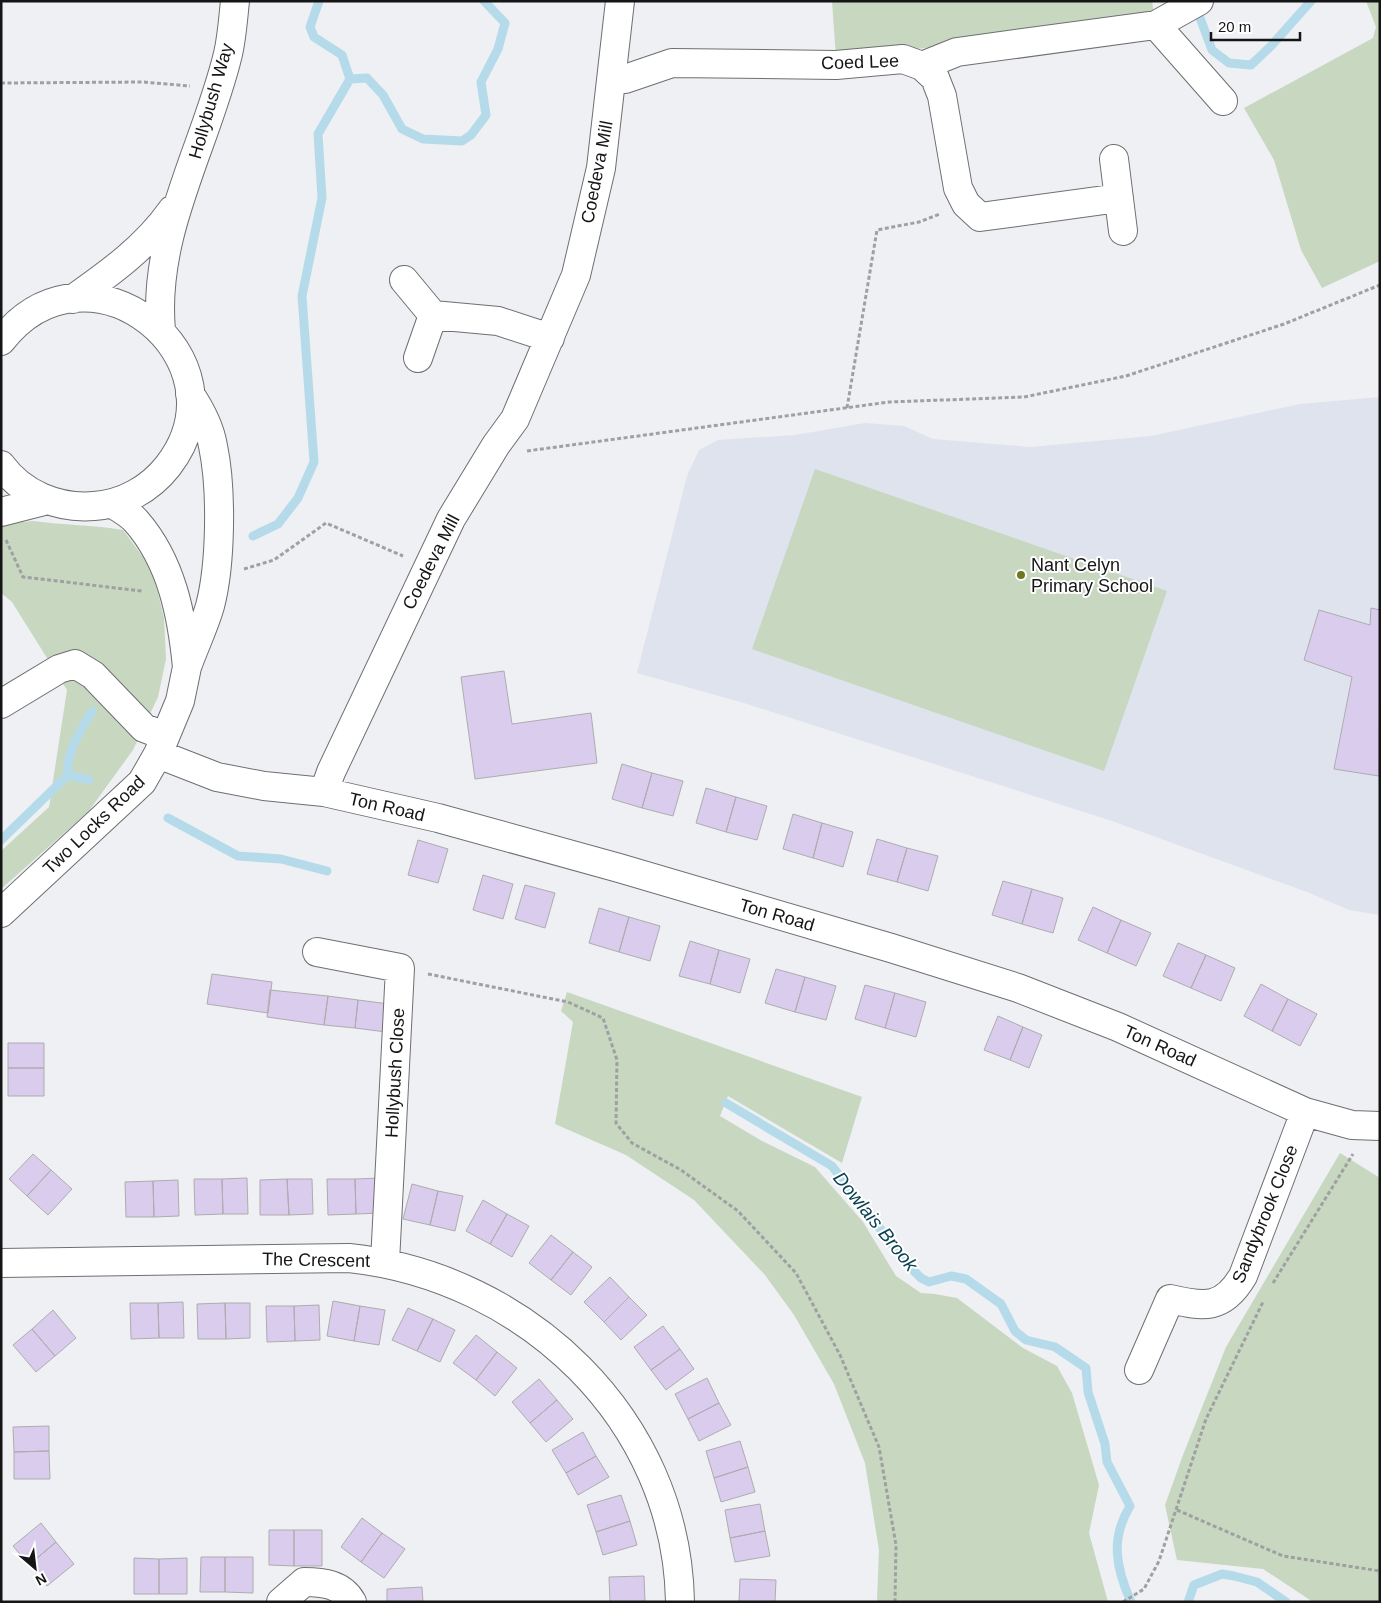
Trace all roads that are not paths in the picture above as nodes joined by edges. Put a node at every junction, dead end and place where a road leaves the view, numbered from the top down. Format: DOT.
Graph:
graph roads {
  1 [pos="235,1"];
  2 [pos="620,1"];
  3 [pos="1199,1"];
  4 [pos="1156,25"];
  5 [pos="922,66"];
  6 [pos="613,80"];
  7 [pos="1223,101"];
  8 [pos="1114,160"];
  9 [pos="181,198"];
  10 [pos="1119,198"];
  11 [pos="1123,231"];
  12 [pos="404,280"];
  13 [pos="72,299"];
  14 [pos="433,315"];
  15 [pos="161,330"];
  16 [pos="5,332"];
  17 [pos="550,338"];
  18 [pos="418,358"];
  19 [pos="190,394"];
  20 [pos="1,464"];
  21 [pos="48,500"];
  22 [pos="112,503"];
  23 [pos="3,524"];
  24 [pos="187,667"];
  25 [pos="1,704"];
  26 [pos="162,745"];
  27 [pos="324,792"];
  28 [pos="1,913"];
  29 [pos="317,952"];
  30 [pos="1305,1112"];
  31 [pos="1375,1126"];
  32 [pos="385,1262"];
  33 [pos="1,1263"];
  34 [pos="1139,1370"];
  35 [pos="281,1602"];
  36 [pos="352,1602"];
  37 [pos="680,1602"];
  1 -- 9 [label="street, Hollybush Way"];
  2 -- 6 [label="street, Coedeva Mill"];
  3 -- 4 [label="street"];
  4 -- 5 [label="street"];
  4 -- 7 [label="street"];
  5 -- 6 [label="street, Coed Lee"];
  5 -- 10 [label="street, Coed Lee"];
  6 -- 17 [label="street, Coedeva Mill"];
  8 -- 10 [label="street"];
  9 -- 13 [label="street, Hollybush Way"];
  9 -- 15 [label="street, Hollybush Way"];
  10 -- 11 [label="street"];
  12 -- 14 [label="street"];
  13 -- 15 [label="street, Hollybush Way"];
  13 -- 16 [label="street, Hollybush Way"];
  14 -- 17 [label="street"];
  14 -- 18 [label="street"];
  15 -- 19 [label="street, Hollybush Way"];
  17 -- 27 [label="street, Coedeva Mill"];
  19 -- 22 [label="street, Hollybush Way"];
  19 -- 24 [label="street, Two Locks Road"];
  20 -- 21 [label="street, Hollybush Way"];
  21 -- 22 [label="street, Hollybush Way"];
  21 -- 23 [label="street"];
  22 -- 24 [label="street, Two Locks Road"];
  24 -- 26 [label="street, Two Locks Road"];
  25 -- 26 [label="street, Ton Road"];
  26 -- 27 [label="street, Ton Road"];
  26 -- 28 [label="street, Two Locks Road"];
  27 -- 30 [label="street, Ton Road"];
  29 -- 32 [label="street, Hollybush Close"];
  30 -- 31 [label="street, Ton Road"];
  30 -- 34 [label="street, Sandybrook Close"];
  32 -- 33 [label="street, The Crescent"];
  32 -- 37 [label="street, The Crescent"];
  35 -- 36 [label="street"];
}
